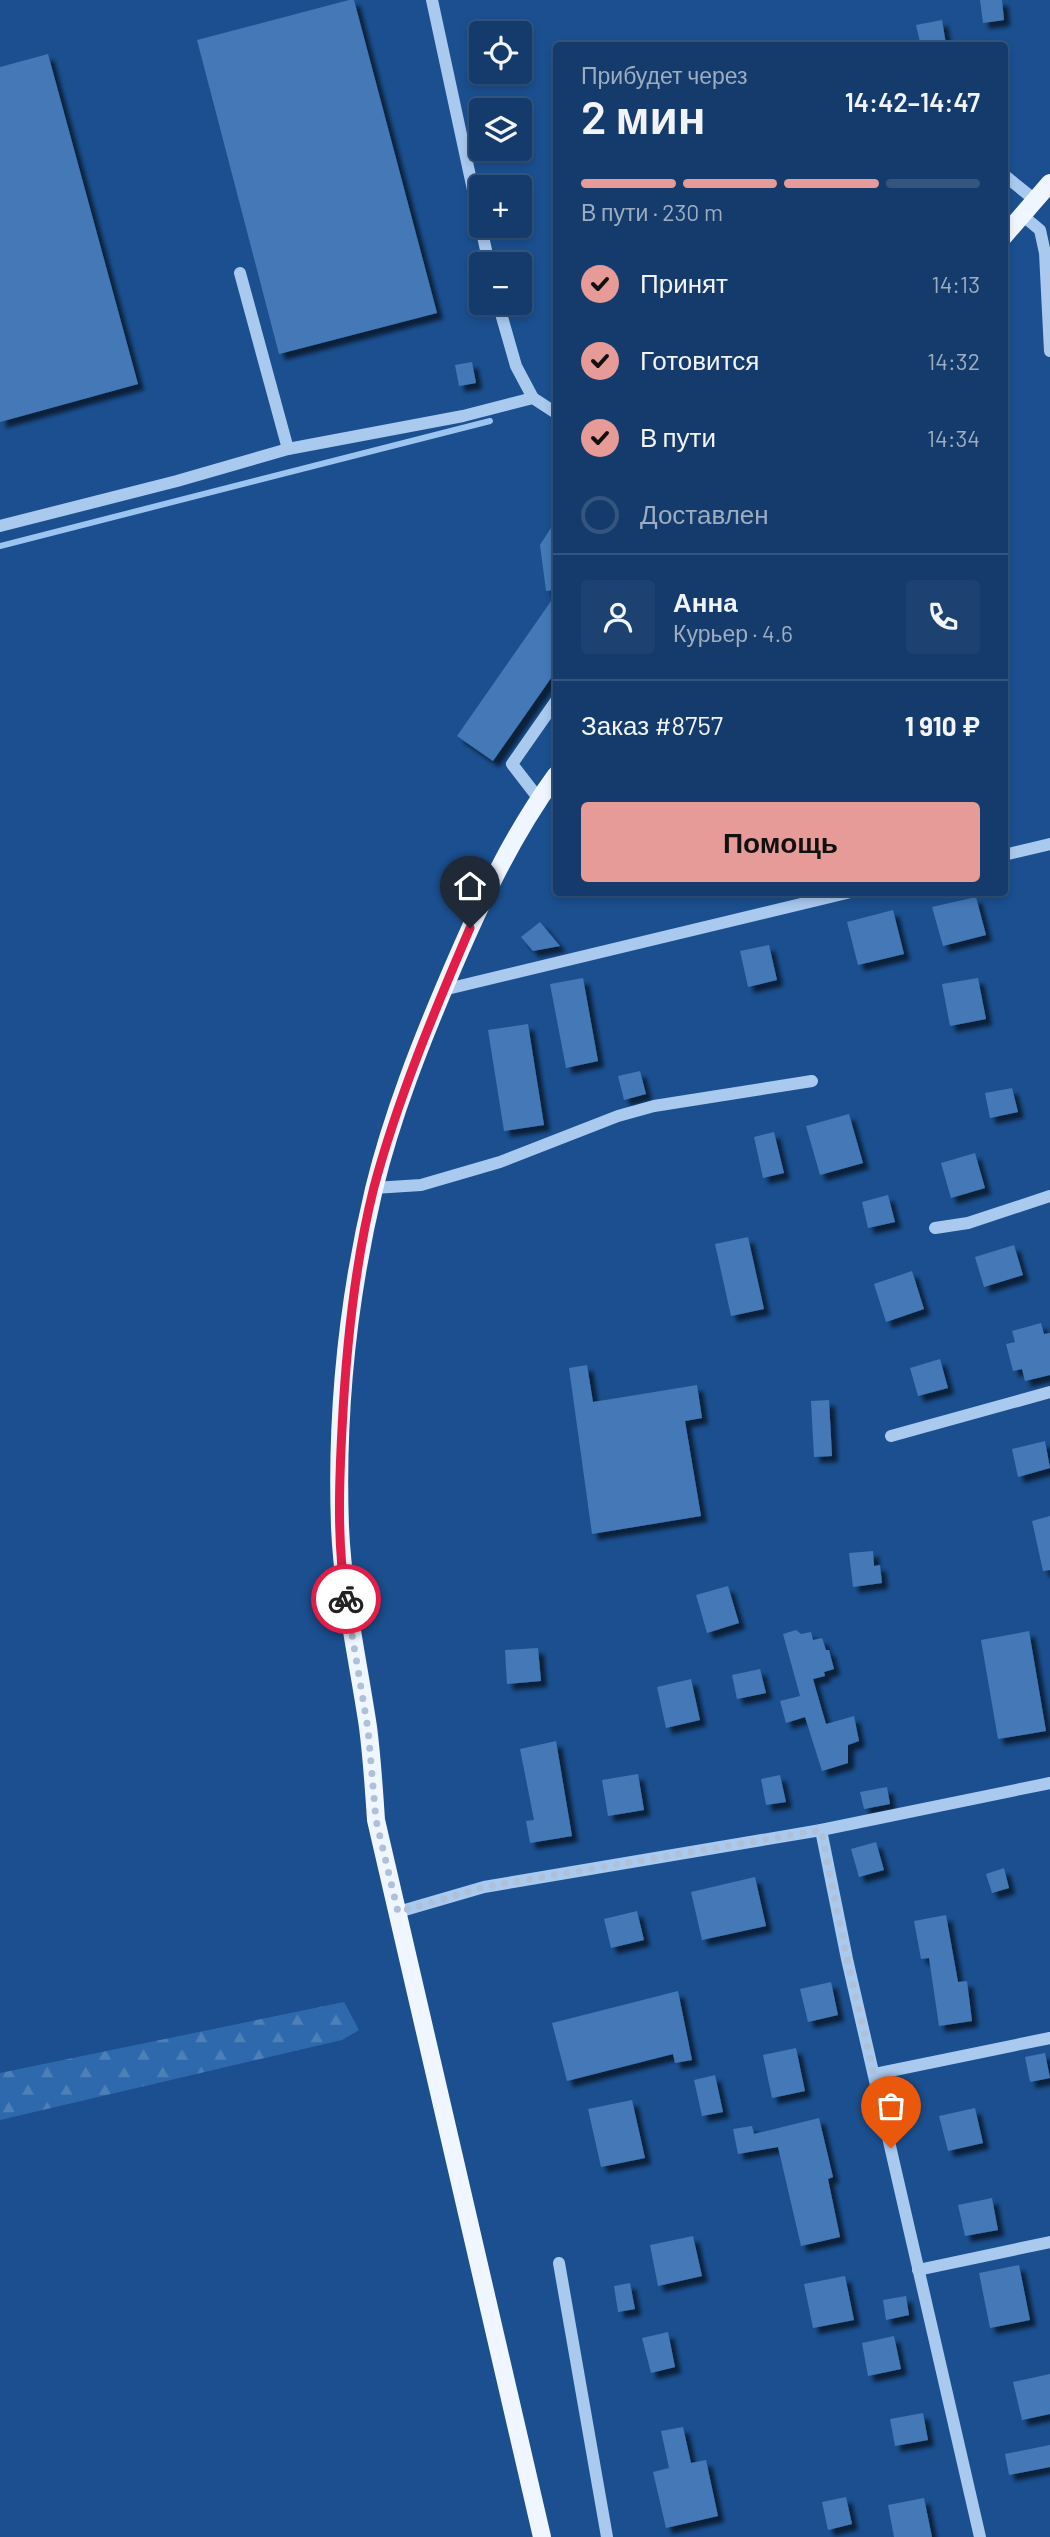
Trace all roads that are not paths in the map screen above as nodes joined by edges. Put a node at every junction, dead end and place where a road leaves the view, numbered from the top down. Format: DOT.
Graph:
graph roads {
  1 [pos="432,0"];
  2 [pos="1008,178"];
  3 [pos="1050,183"];
  4 [pos="1035,200"];
  5 [pos="1022,215"];
  6 [pos="1008,231"];
  7 [pos="486,252"];
  8 [pos="240,273"];
  9 [pos="501,315"];
  10 [pos="1050,351"];
  11 [pos="533,398"];
  12 [pos="553,411"];
  13 [pos="288,449"];
  14 [pos="0,526"];
  15 [pos="553,705"];
  16 [pos="553,779"];
  17 [pos="539,799"];
  18 [pos="1050,844"];
  19 [pos="1008,854"];
  20 [pos="833,896"];
  21 [pos="443,990"];
  22 [pos="812,1082"];
  23 [pos="374,1188"];
  24 [pos="1050,1196"];
  25 [pos="935,1228"];
  26 [pos="1050,1392"];
  27 [pos="891,1436"];
  28 [pos="1050,1783"];
  29 [pos="821,1830"];
  30 [pos="398,1912"];
  31 [pos="1050,2038"];
  32 [pos="874,2074"];
  33 [pos="1050,2242"];
  34 [pos="559,2263"];
  35 [pos="918,2270"];
  36 [pos="542,2537"];
  37 [pos="607,2537"];
  38 [pos="980,2537"];
  1 -- 7 [label="street"];
  2 -- 4 [label="street"];
  3 -- 4 [label="main road"];
  4 -- 5 [label="main road"];
  5 -- 6 [label="main road"];
  5 -- 10 [label="street"];
  8 -- 13 [label="street"];
  9 -- 11 [label="street"];
  11 -- 12 [label="street"];
  11 -- 13 [label="street"];
  13 -- 14 [label="street"];
  15 -- 17 [label="street"];
  16 -- 17 [label="main road"];
  17 -- 21 [label="main road"];
  18 -- 19 [label="street"];
  20 -- 21 [label="street"];
  21 -- 23 [label="main road"];
  22 -- 23 [label="street"];
  23 -- 30 [label="main road"];
  24 -- 25 [label="street"];
  26 -- 27 [label="street"];
  28 -- 29 [label="street"];
  29 -- 30 [label="street"];
  29 -- 32 [label="street"];
  30 -- 36 [label="main road"];
  31 -- 32 [label="street"];
  32 -- 35 [label="street"];
  33 -- 35 [label="street"];
  34 -- 37 [label="street"];
  35 -- 38 [label="street"];
}
